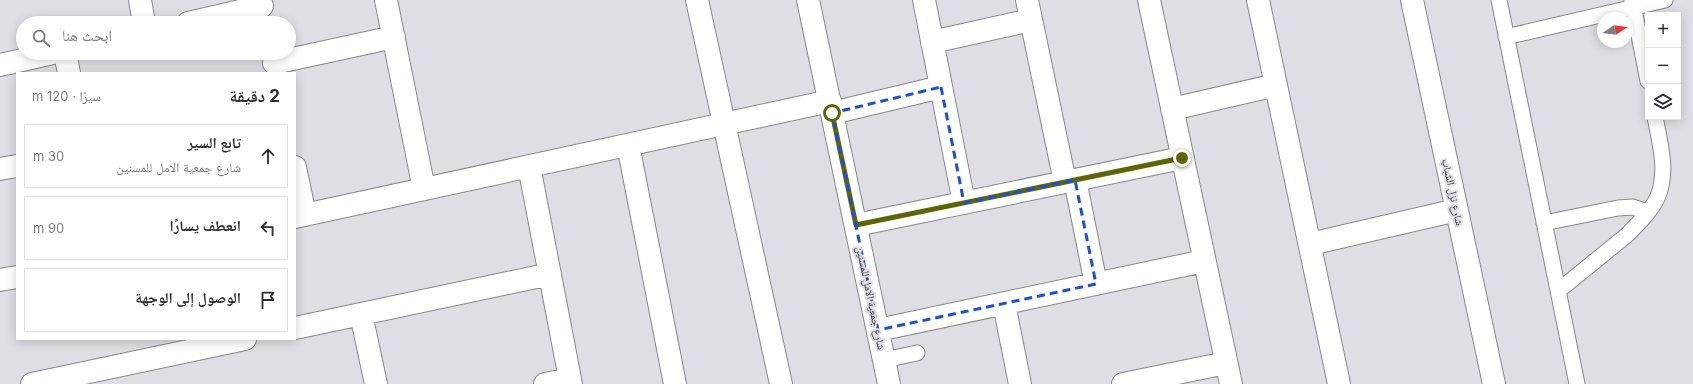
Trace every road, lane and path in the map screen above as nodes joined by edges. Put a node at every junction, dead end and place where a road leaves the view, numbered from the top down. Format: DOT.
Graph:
graph roads {
  1 [pos="140,0"];
  2 [pos="386,0"];
  3 [pos="697,0"];
  4 [pos="808,0"];
  5 [pos="924,0"];
  6 [pos="1148,0"];
  7 [pos="1258,0"];
  8 [pos="1412,0"];
  9 [pos="1498,0"];
  10 [pos="1665,0"];
  11 [pos="1633,4"];
  12 [pos="263,10"];
  13 [pos="1029,10"];
  14 [pos="143,16"];
  15 [pos="228,16"];
  16 [pos="394,37"];
  17 [pos="1506,37"];
  18 [pos="932,42"];
  19 [pos="296,58"];
  20 [pos="22,60"];
  21 [pos="66,60"];
  22 [pos="288,60"];
  23 [pos="274,63"];
  24 [pos="0,65"];
  25 [pos="1645,66"];
  26 [pos="69,72"];
  27 [pos="1276,85"];
  28 [pos="941,87"];
  29 [pos="831,107"];
  30 [pos="1172,109"];
  31 [pos="1656,120"];
  32 [pos="724,124"];
  33 [pos="628,145"];
  34 [pos="1182,158"];
  35 [pos="16,166"];
  36 [pos="529,166"];
  37 [pos="0,169"];
  38 [pos="296,177"];
  39 [pos="1070,181"];
  40 [pos="424,189"];
  41 [pos="964,203"];
  42 [pos="1457,210"];
  43 [pos="1647,212"];
  44 [pos="300,216"];
  45 [pos="1544,223"];
  46 [pos="856,225"];
  47 [pos="1310,244"];
  48 [pos="1204,261"];
  49 [pos="550,274"];
  50 [pos="16,277"];
  51 [pos="0,280"];
  52 [pos="1096,284"];
  53 [pos="1558,291"];
  54 [pos="1004,304"];
  55 [pos="361,314"];
  56 [pos="296,328"];
  57 [pos="878,330"];
  58 [pos="234,340"];
  59 [pos="163,347"];
  60 [pos="917,353"];
  61 [pos="884,360"];
  62 [pos="1226,363"];
  63 [pos="571,381"];
  64 [pos="32,384"];
  65 [pos="376,384"];
  66 [pos="545,384"];
  67 [pos="675,384"];
  68 [pos="781,384"];
  69 [pos="889,384"];
  70 [pos="1020,384"];
  71 [pos="1123,384"];
  72 [pos="1230,384"];
  73 [pos="1339,384"];
  74 [pos="1494,384"];
  75 [pos="1577,384"];
  1 -- 14 [label="street"];
  2 -- 16 [label="street"];
  3 -- 32 [label="street"];
  4 -- 29 [label="street, شارع جمعية الامل للمسنين"];
  5 -- 18 [label="street"];
  6 -- 30 [label="street"];
  7 -- 27 [label="street"];
  8 -- 42 [label="street, شارع نزل الشباب"];
  9 -- 17 [label="lane"];
  10 -- 11 [label="lane"];
  11 -- 17 [label="lane"];
  11 -- 25 [label="lane"];
  12 -- 15 [label="street"];
  13 -- 18 [label="street"];
  13 -- 39 [label="street"];
  16 -- 19 [label="street"];
  16 -- 40 [label="street"];
  17 -- 45 [label="lane"];
  18 -- 28 [label="street"];
  20 -- 24 [label="street"];
  21 -- 26 [label="street"];
  22 -- 23 [label="street"];
  27 -- 30 [label="street"];
  27 -- 47 [label="street"];
  28 -- 29 [label="street"];
  28 -- 41 [label="street"];
  29 -- 32 [label="street"];
  29 -- 46 [label="street, شارع جمعية الامل للمسنين"];
  30 -- 34 [label="street"];
  31 -- 43 [label="lane"];
  32 -- 33 [label="street"];
  32 -- 68 [label="street"];
  33 -- 36 [label="street"];
  33 -- 67 [label="street"];
  34 -- 39 [label="street"];
  34 -- 48 [label="street"];
  35 -- 37 [label="street"];
  36 -- 40 [label="street"];
  36 -- 49 [label="street"];
  38 -- 44 [label="street"];
  39 -- 41 [label="street"];
  39 -- 52 [label="street"];
  40 -- 44 [label="street"];
  41 -- 46 [label="street"];
  42 -- 47 [label="street"];
  42 -- 74 [label="street, شارع نزل الشباب"];
  43 -- 45 [label="lane"];
  43 -- 53 [label="lane"];
  45 -- 53 [label="lane"];
  46 -- 57 [label="street, شارع جمعية الامل للمسنين"];
  47 -- 73 [label="street"];
  48 -- 52 [label="street"];
  48 -- 62 [label="street"];
  49 -- 55 [label="street"];
  49 -- 63 [label="street"];
  50 -- 51 [label="street"];
  52 -- 54 [label="street"];
  53 -- 75 [label="lane"];
  54 -- 57 [label="street"];
  54 -- 70 [label="street"];
  55 -- 56 [label="street"];
  55 -- 65 [label="street"];
  57 -- 61 [label="street, شارع جمعية الامل للمسنين"];
  58 -- 59 [label="street"];
  59 -- 64 [label="street"];
  60 -- 61 [label="lane"];
  61 -- 69 [label="street, شارع جمعية الامل للمسنين"];
  62 -- 71 [label="street"];
  62 -- 72 [label="street"];
  63 -- 66 [label="street"];
}
